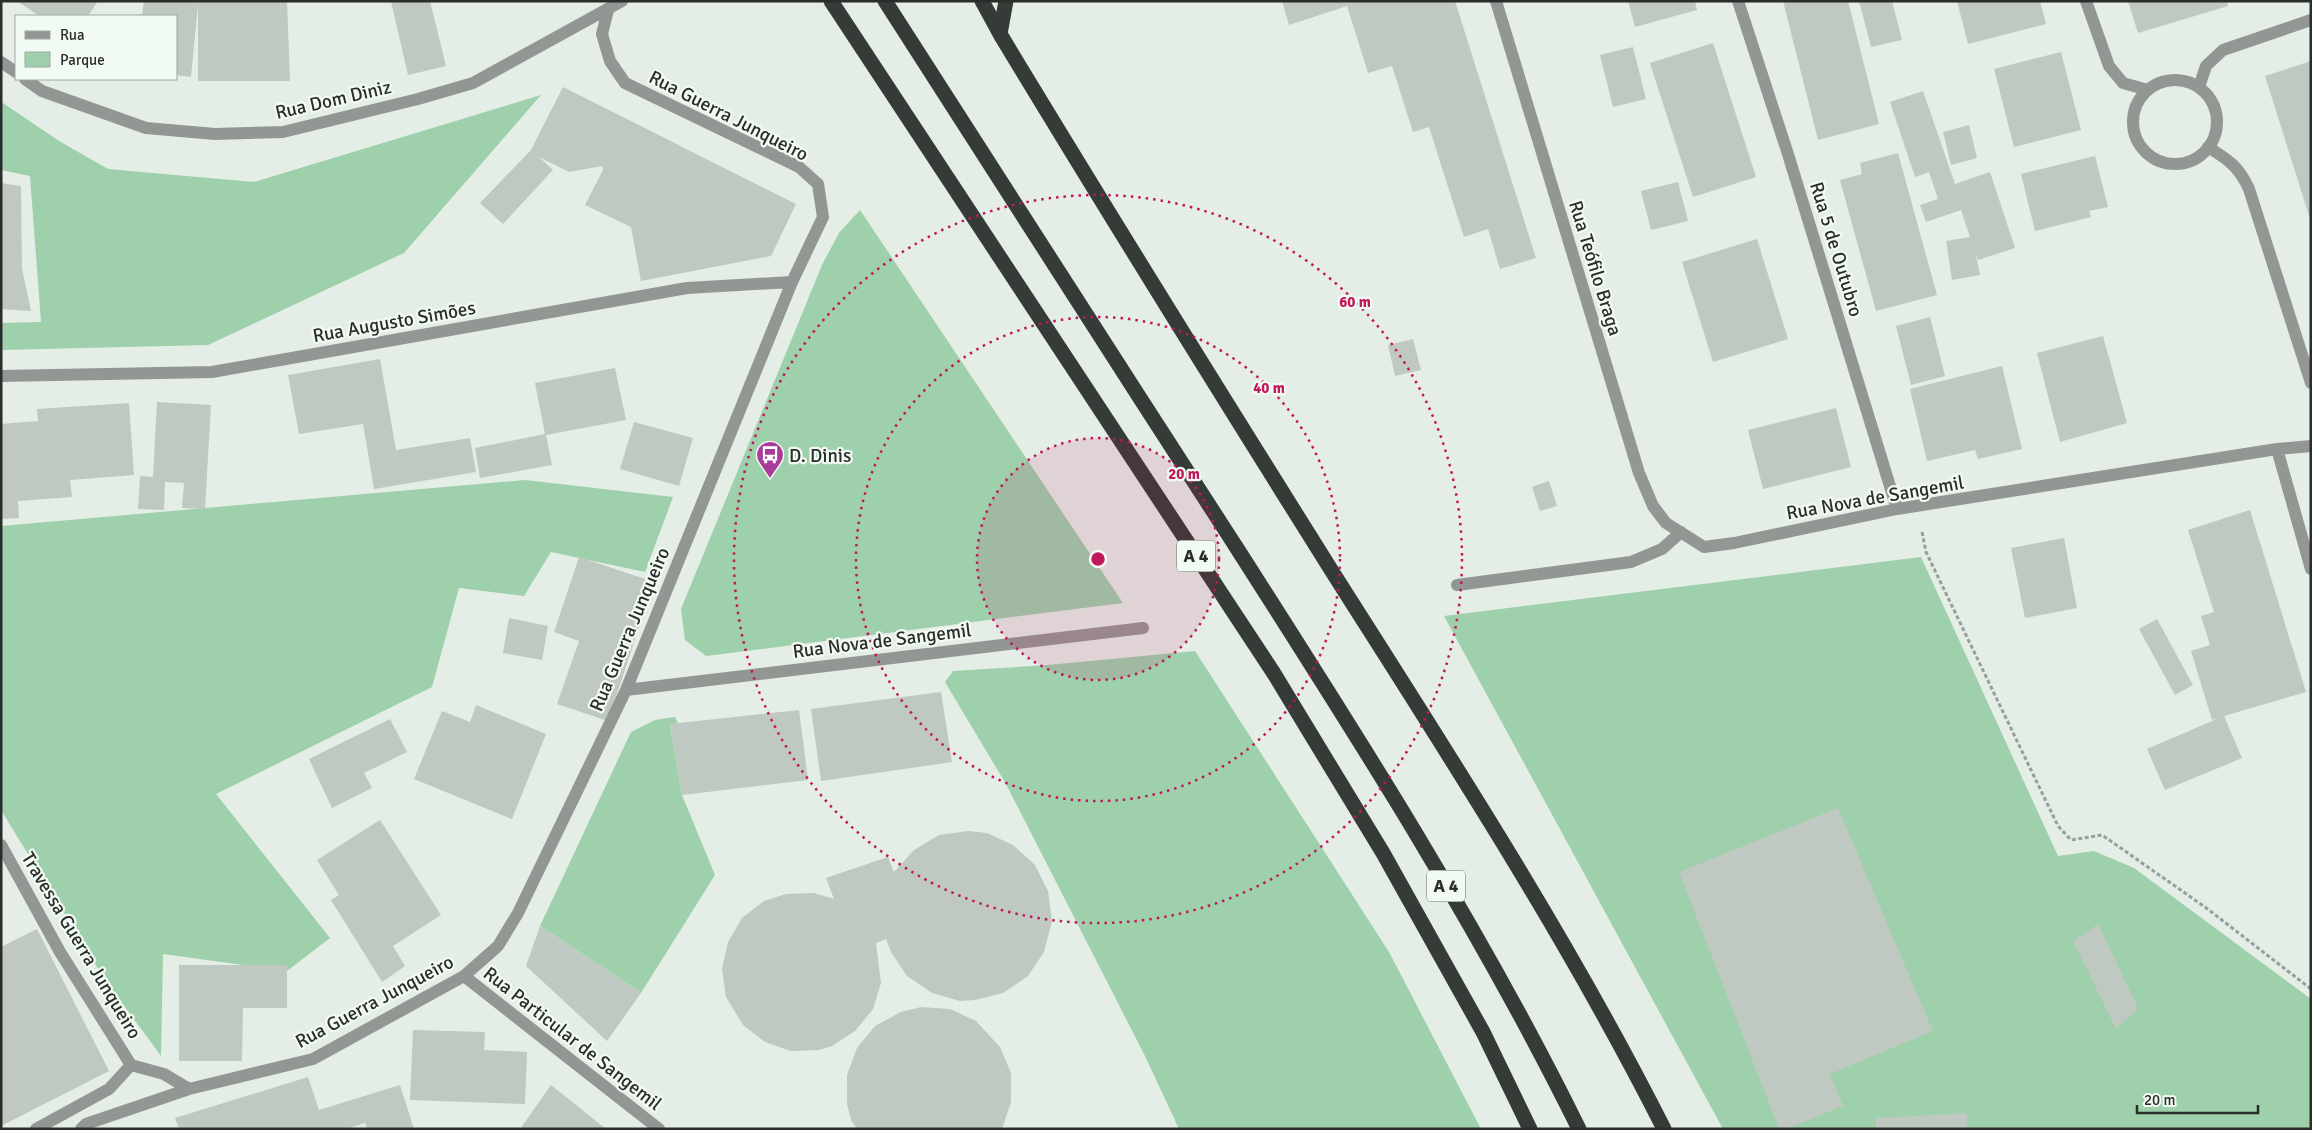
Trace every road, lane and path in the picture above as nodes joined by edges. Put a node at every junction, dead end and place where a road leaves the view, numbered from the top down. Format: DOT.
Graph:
graph roads {
  1 [pos="622,1"];
  2 [pos="831,1"];
  3 [pos="885,1"];
  4 [pos="982,1"];
  5 [pos="1006,1"];
  6 [pos="1496,1"];
  7 [pos="1738,1"];
  8 [pos="2086,1"];
  9 [pos="608,10"];
  10 [pos="2311,20"];
  11 [pos="1000,34"];
  12 [pos="1,62"];
  13 [pos="15,71"];
  14 [pos="26,80"];
  15 [pos="2199,87"];
  16 [pos="2148,90"];
  17 [pos="2208,148"];
  18 [pos="792,282"];
  19 [pos="1,376"];
  20 [pos="2311,383"];
  21 [pos="2311,446"];
  22 [pos="2277,449"];
  23 [pos="1917,507"];
  24 [pos="1897,509"];
  25 [pos="1681,532"];
  26 [pos="2311,569"];
  27 [pos="1456,585"];
  28 [pos="1143,628"];
  29 [pos="626,690"];
  30 [pos="1,845"];
  31 [pos="464,976"];
  32 [pos="2311,988"];
  33 [pos="131,1064"];
  34 [pos="189,1089"];
  35 [pos="36,1129"];
  36 [pos="81,1129"];
  37 [pos="659,1129"];
  38 [pos="1530,1129"];
  39 [pos="1579,1129"];
  40 [pos="1664,1129"];
  1 -- 9 [label="street"];
  2 -- 38 [label="highway, A 4"];
  3 -- 39 [label="highway, A 4"];
  4 -- 11 [label="highway"];
  5 -- 11 [label="highway"];
  6 -- 25 [label="street, Rua Teófilo Braga"];
  7 -- 24 [label="street, Rua 5 de Outubro"];
  8 -- 16 [label="street"];
  9 -- 14 [label="street, Rua Dom Diniz"];
  9 -- 18 [label="street, Rua Guerra Junqueiro"];
  10 -- 15 [label="street"];
  11 -- 40 [label="highway"];
  12 -- 13 [label="street"];
  15 -- 16 [label="street"];
  15 -- 17 [label="street"];
  16 -- 17 [label="street"];
  17 -- 20 [label="street"];
  18 -- 19 [label="street, Rua Augusto Simões"];
  18 -- 29 [label="street, Rua Guerra Junqueiro"];
  21 -- 22 [label="street, Rua Nova de Sangemil"];
  22 -- 23 [label="street, Rua Nova de Sangemil"];
  22 -- 26 [label="street"];
  23 -- 24 [label="street, Rua Nova de Sangemil"];
  23 -- 32 [label="path"];
  24 -- 25 [label="street, Rua Nova de Sangemil"];
  25 -- 27 [label="street"];
  28 -- 29 [label="street, Rua Nova de Sangemil"];
  29 -- 31 [label="street, Rua Guerra Junqueiro"];
  30 -- 33 [label="street, Travessa Guerra Junqueiro"];
  31 -- 34 [label="street, Rua Guerra Junqueiro"];
  31 -- 37 [label="street, Rua Particular de Sangemil"];
  33 -- 34 [label="street, Travessa Guerra Junqueiro"];
  33 -- 35 [label="street, Travessa Guerra Junqueiro"];
  34 -- 36 [label="street, Rua Guerra Junqueiro"];
}
